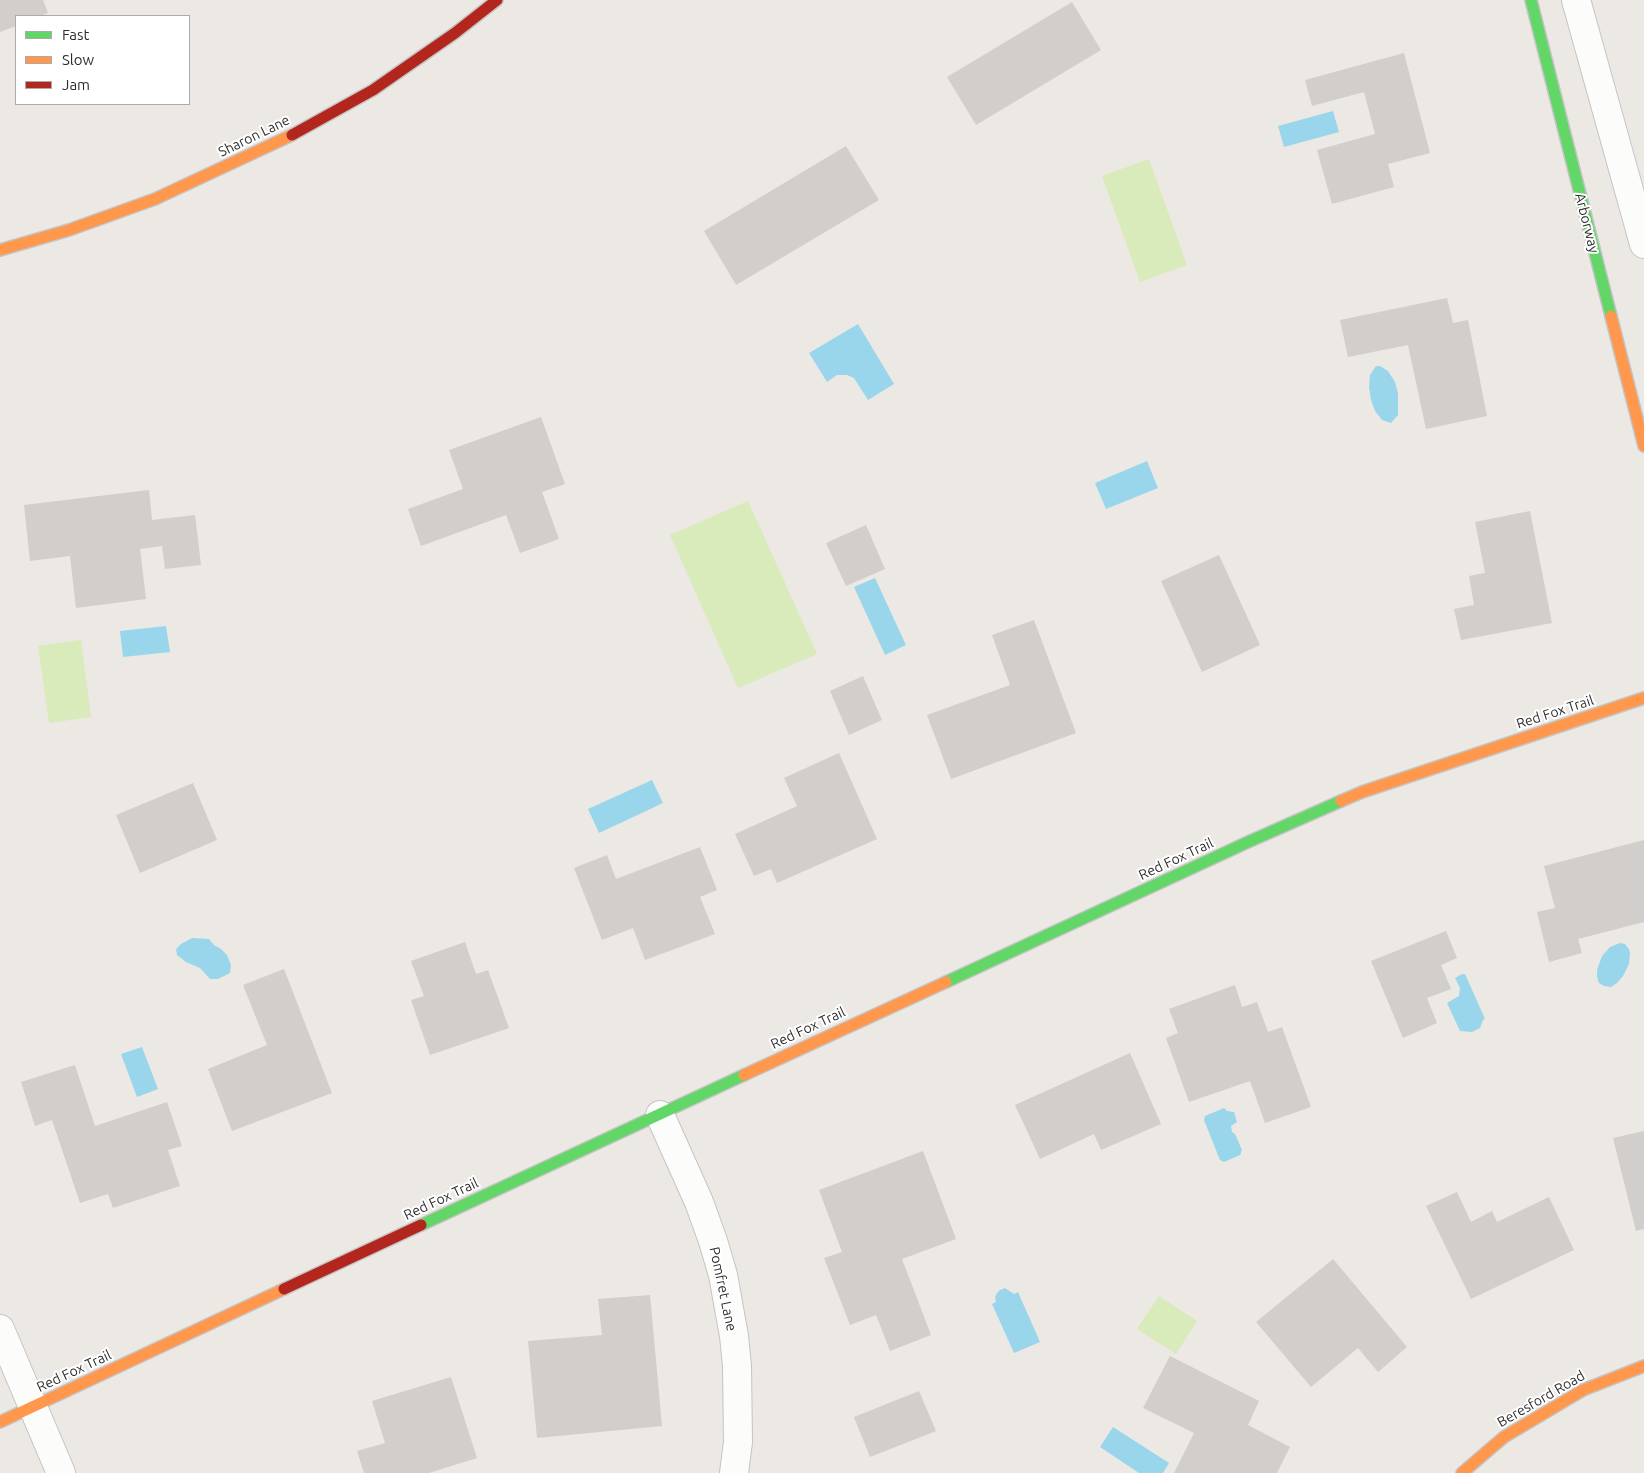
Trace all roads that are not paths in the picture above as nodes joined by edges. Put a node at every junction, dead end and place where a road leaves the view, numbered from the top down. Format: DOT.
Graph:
graph roads {
  1 [pos="498,0"];
  2 [pos="1531,0"];
  3 [pos="1576,0"];
  4 [pos="1644,244"];
  5 [pos="0,250"];
  6 [pos="1644,446"];
  7 [pos="1644,698"];
  8 [pos="660,1115"];
  9 [pos="0,1329"];
  10 [pos="1644,1366"];
  11 [pos="32,1406"];
  12 [pos="0,1422"];
  13 [pos="61,1473"];
  14 [pos="734,1473"];
  15 [pos="1462,1473"];
  1 -- 5 [label="street, Sharon Lane"];
  2 -- 6 [label="street, Arborway"];
  3 -- 4 [label="street"];
  7 -- 8 [label="street, Red Fox Trail"];
  8 -- 11 [label="street, Red Fox Trail"];
  8 -- 14 [label="street, Pomfret Lane"];
  9 -- 11 [label="street"];
  10 -- 15 [label="street, Beresford Road"];
  11 -- 12 [label="street, Red Fox Trail"];
  11 -- 13 [label="street"];
}
